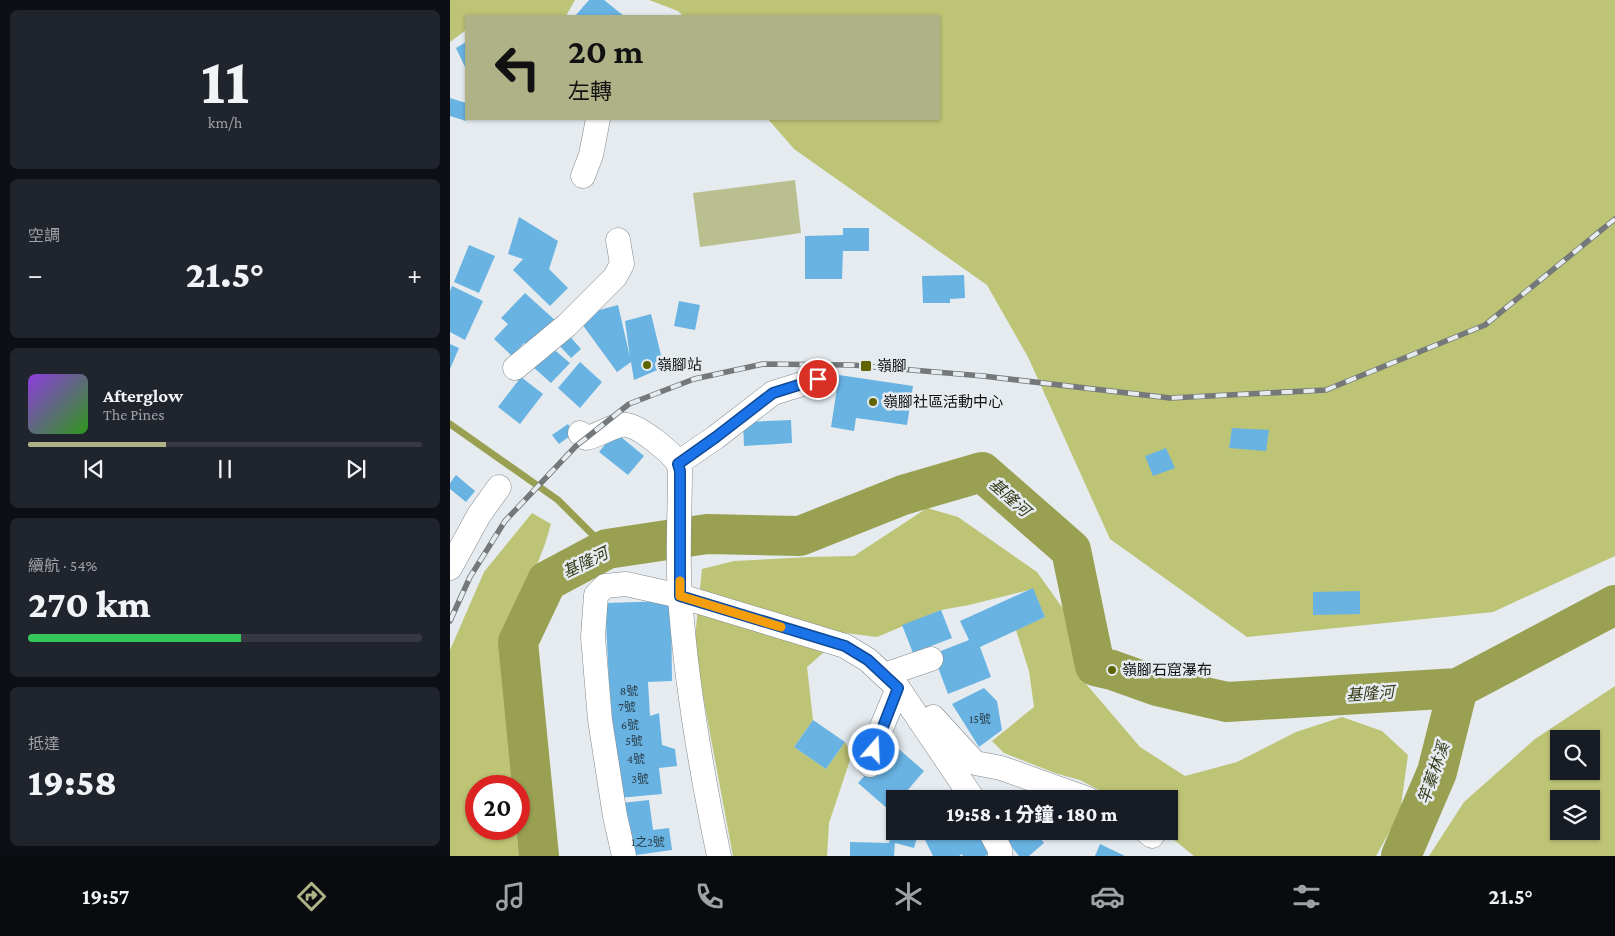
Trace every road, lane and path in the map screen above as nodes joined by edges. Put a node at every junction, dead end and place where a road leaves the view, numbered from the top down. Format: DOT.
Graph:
graph roads {
  1 [pos="598,120"];
  2 [pos="583,176"];
  3 [pos="618,240"];
  4 [pos="515,368"];
  5 [pos="818,379"];
  6 [pos="580,433"];
  7 [pos="679,467"];
  8 [pos="499,487"];
  9 [pos="450,568"];
  10 [pos="680,590"];
  11 [pos="930,659"];
  12 [pos="898,689"];
  13 [pos="870,765"];
  14 [pos="967,790"];
  15 [pos="1063,790"];
  16 [pos="995,840"];
  17 [pos="624,856"];
  18 [pos="719,856"];
  19 [pos="1000,856"];
  1 -- 2 [label="street"];
  3 -- 4 [label="street"];
  5 -- 7 [label="street"];
  6 -- 7 [label="street"];
  7 -- 10 [label="street"];
  8 -- 9 [label="street"];
  10 -- 12 [label="street"];
  10 -- 17 [label="street"];
  10 -- 18 [label="street"];
  11 -- 12 [label="street"];
  12 -- 13 [label="street"];
  12 -- 14 [label="street"];
  12 -- 15 [label="street"];
  16 -- 19 [label="street"];
}
